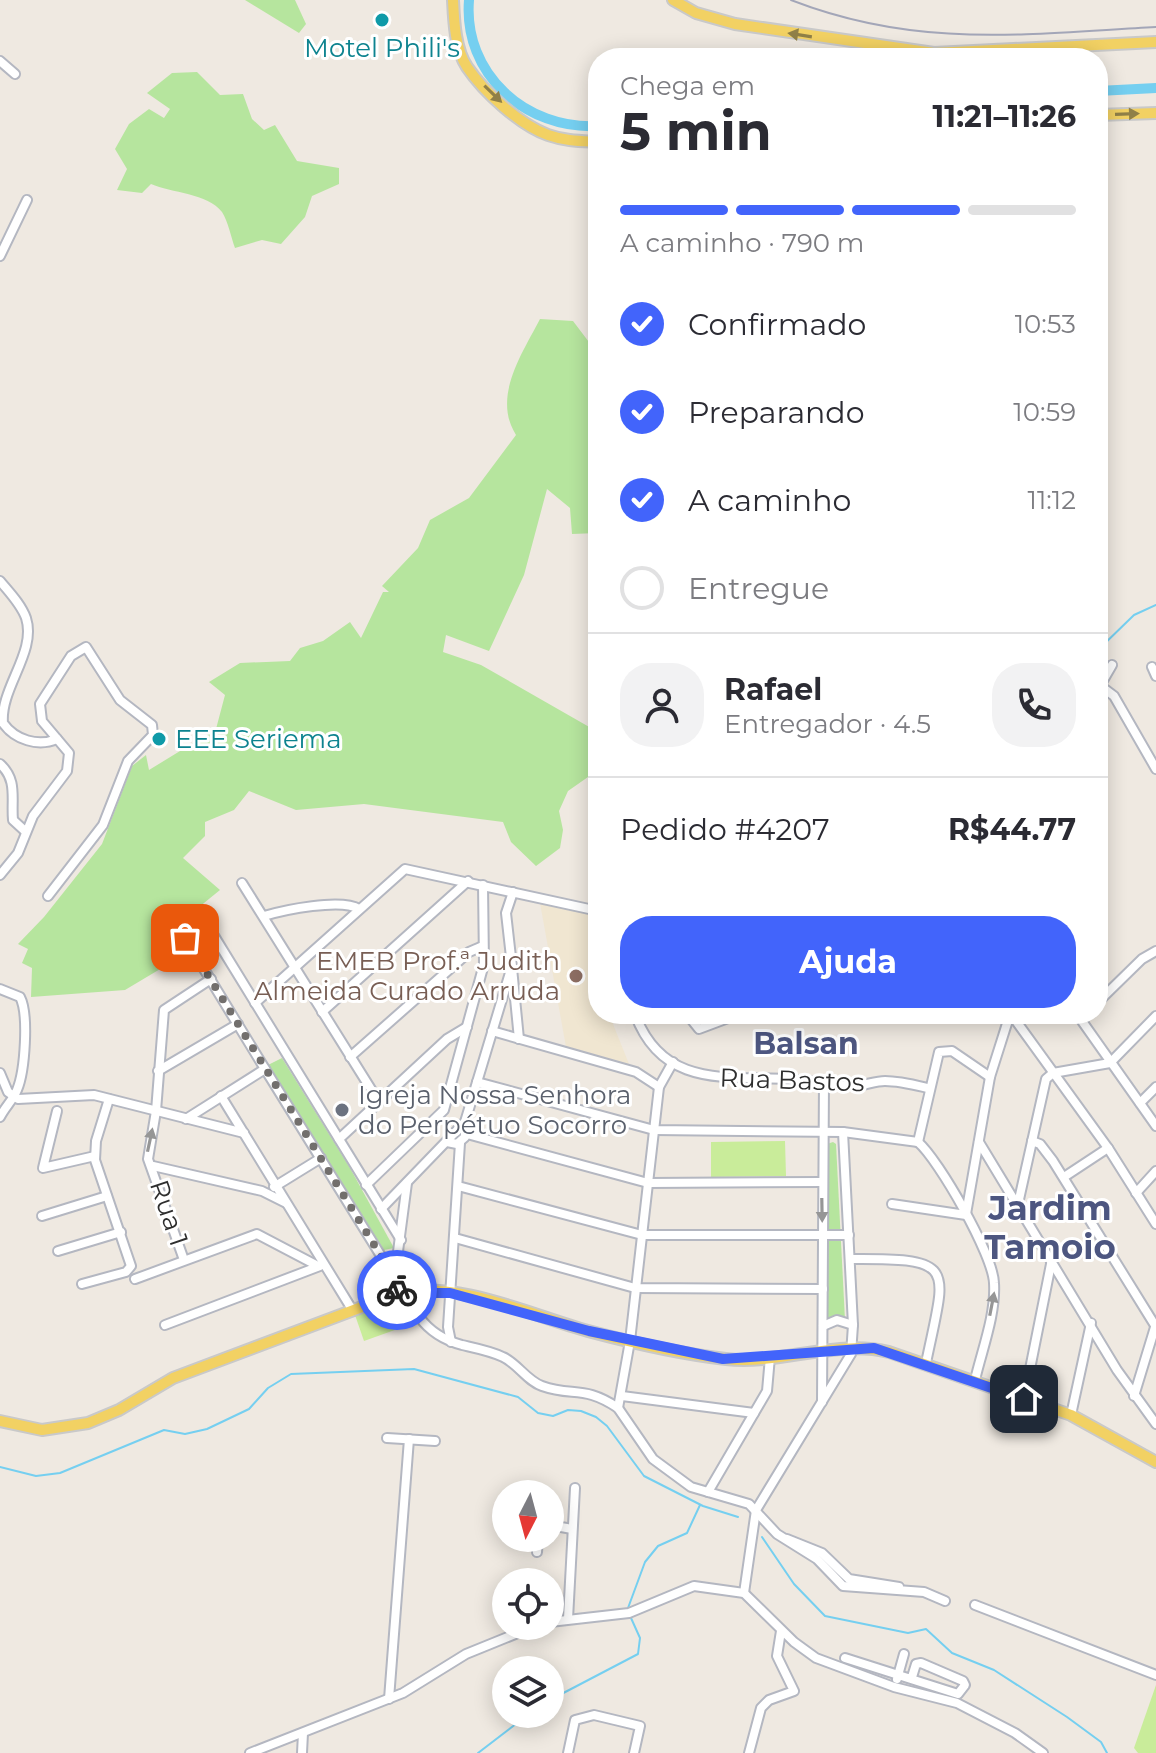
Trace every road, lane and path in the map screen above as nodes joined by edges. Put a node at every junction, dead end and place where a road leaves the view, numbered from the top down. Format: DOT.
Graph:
graph roads {
  1 [pos="453,0"];
  2 [pos="673,0"];
  3 [pos="1156,42"];
  4 [pos="900,48"];
  5 [pos="1035,48"];
  6 [pos="0,61"];
  7 [pos="15,74"];
  8 [pos="1156,113"];
  9 [pos="1108,115"];
  10 [pos="588,141"];
  11 [pos="27,200"];
  12 [pos="0,256"];
  13 [pos="0,581"];
  14 [pos="1112,665"];
  15 [pos="1152,667"];
  16 [pos="1108,671"];
  17 [pos="1156,676"];
  18 [pos="1108,691"];
  19 [pos="57,739"];
  20 [pos="0,764"];
  21 [pos="1156,769"];
  22 [pos="25,831"];
  23 [pos="0,875"];
  24 [pos="468,881"];
  25 [pos="242,883"];
  26 [pos="483,885"];
  27 [pos="513,892"];
  28 [pos="48,896"];
  29 [pos="359,909"];
  30 [pos="588,909"];
  31 [pos="264,916"];
  32 [pos="483,946"];
  33 [pos="1156,951"];
  34 [pos="295,966"];
  35 [pos="512,966"];
  36 [pos="211,979"];
  37 [pos="0,989"];
  38 [pos="1108,992"];
  39 [pos="255,1003"];
  40 [pos="517,1008"];
  41 [pos="322,1012"];
  42 [pos="497,1012"];
  43 [pos="1156,1016"];
  44 [pos="238,1024"];
  45 [pos="640,1024"];
  46 [pos="695,1024"];
  47 [pos="712,1024"];
  48 [pos="1008,1024"];
  49 [pos="1018,1024"];
  50 [pos="1084,1024"];
  51 [pos="467,1026"];
  52 [pos="492,1031"];
  53 [pos="519,1039"];
  54 [pos="442,1045"];
  55 [pos="460,1052"];
  56 [pos="350,1057"];
  57 [pos="673,1062"];
  58 [pos="1110,1063"];
  59 [pos="265,1069"];
  60 [pos="158,1071"];
  61 [pos="0,1073"];
  62 [pos="1053,1073"];
  63 [pos="990,1077"];
  64 [pos="477,1082"];
  65 [pos="824,1082"];
  66 [pos="659,1087"];
  67 [pos="1156,1087"];
  68 [pos="928,1088"];
  69 [pos="221,1096"];
  70 [pos="15,1098"];
  71 [pos="109,1099"];
  72 [pos="211,1102"];
  73 [pos="379,1102"];
  74 [pos="1140,1103"];
  75 [pos="57,1111"];
  76 [pos="156,1111"];
  77 [pos="0,1117"];
  78 [pos="186,1119"];
  79 [pos="465,1122"];
  80 [pos="212,1126"];
  81 [pos="1156,1126"];
  82 [pos="654,1130"];
  83 [pos="822,1132"];
  84 [pos="843,1132"];
  85 [pos="244,1133"];
  86 [pos="467,1134"];
  87 [pos="339,1139"];
  88 [pos="1032,1141"];
  89 [pos="447,1142"];
  90 [pos="918,1142"];
  91 [pos="979,1142"];
  92 [pos="460,1143"];
  93 [pos="1108,1148"];
  94 [pos="95,1156"];
  95 [pos="321,1158"];
  96 [pos="153,1166"];
  97 [pos="1156,1171"];
  98 [pos="1064,1177"];
  99 [pos="822,1182"];
  100 [pos="407,1183"];
  101 [pos="648,1183"];
  102 [pos="276,1185"];
  103 [pos="366,1185"];
  104 [pos="458,1186"];
  105 [pos="262,1191"];
  106 [pos="970,1192"];
  107 [pos="1136,1193"];
  108 [pos="107,1196"];
  109 [pos="959,1202"];
  110 [pos="892,1204"];
  111 [pos="1018,1204"];
  112 [pos="289,1206"];
  113 [pos="381,1209"];
  114 [pos="966,1215"];
  115 [pos="42,1216"];
  116 [pos="1156,1224"];
  117 [pos="121,1232"];
  118 [pos="642,1235"];
  119 [pos="849,1235"];
  120 [pos="822,1237"];
  121 [pos="455,1238"];
  122 [pos="401,1240"];
  123 [pos="58,1251"];
  124 [pos="296,1254"];
  125 [pos="850,1259"];
  126 [pos="1052,1259"];
  127 [pos="184,1260"];
  128 [pos="322,1265"];
  129 [pos="392,1269"];
  130 [pos="306,1270"];
  131 [pos="135,1279"];
  132 [pos="82,1284"];
  133 [pos="635,1288"];
  134 [pos="823,1289"];
  135 [pos="450,1293"];
  136 [pos="404,1295"];
  137 [pos="353,1311"];
  138 [pos="1091,1323"];
  139 [pos="165,1325"];
  140 [pos="853,1325"];
  141 [pos="1156,1325"];
  142 [pos="823,1326"];
  143 [pos="448,1327"];
  144 [pos="437,1336"];
  145 [pos="630,1341"];
  146 [pos="451,1342"];
  147 [pos="852,1348"];
  148 [pos="821,1352"];
  149 [pos="770,1357"];
  150 [pos="926,1363"];
  151 [pos="823,1370"];
  152 [pos="840,1376"];
  153 [pos="975,1380"];
  154 [pos="622,1396"];
  155 [pos="1134,1396"];
  156 [pos="1024,1399"];
  157 [pos="821,1407"];
  158 [pos="618,1408"];
  159 [pos="754,1413"];
  160 [pos="1071,1415"];
  161 [pos="0,1421"];
  162 [pos="1156,1424"];
  163 [pos="387,1438"];
  164 [pos="409,1439"];
  165 [pos="435,1441"];
  166 [pos="1156,1462"];
  167 [pos="575,1488"];
  168 [pos="708,1492"];
  169 [pos="756,1510"];
  170 [pos="564,1528"];
  171 [pos="572,1529"];
  172 [pos="744,1593"];
  173 [pos="945,1601"];
  174 [pos="975,1605"];
  175 [pos="568,1619"];
  176 [pos="564,1620"];
  177 [pos="781,1631"];
  178 [pos="492,1640"];
  179 [pos="904,1654"];
  180 [pos="845,1658"];
  181 [pos="1156,1675"];
  182 [pos="897,1676"];
  183 [pos="912,1677"];
  184 [pos="894,1687"];
  185 [pos="389,1699"];
  186 [pos="303,1733"];
  187 [pos="250,1753"];
  188 [pos="302,1753"];
  189 [pos="568,1753"];
  190 [pos="634,1753"];
  191 [pos="749,1753"];
  192 [pos="1043,1753"];
  1 -- 10 [label="main road, one-way"];
  4 -- 2 [label="main road, one-way"];
  3 -- 5 [label="main road, one-way"];
  6 -- 7 [label="street"];
  9 -- 8 [label="main road, one-way"];
  11 -- 12 [label="street"];
  13 -- 19 [label="street"];
  14 -- 16 [label="street"];
  15 -- 17 [label="street"];
  18 -- 21 [label="street"];
  19 -- 22 [label="street"];
  19 -- 28 [label="street"];
  20 -- 22 [label="street"];
  22 -- 23 [label="street"];
  24 -- 26 [label="street"];
  24 -- 29 [label="street"];
  24 -- 41 [label="street"];
  25 -- 31 [label="street"];
  26 -- 27 [label="street"];
  26 -- 32 [label="street"];
  27 -- 30 [label="street"];
  27 -- 35 [label="street"];
  29 -- 31 [label="street"];
  29 -- 34 [label="street"];
  31 -- 34 [label="street"];
  32 -- 51 [label="street"];
  32 -- 56 [label="street"];
  33 -- 38 [label="street"];
  34 -- 39 [label="street"];
  34 -- 41 [label="street"];
  35 -- 40 [label="street"];
  35 -- 42 [label="street"];
  36 -- 39 [label="street"];
  36 -- 44 [label="street"];
  36 -- 60 [label="street, Rua 1"];
  37 -- 70 [label="street"];
  39 -- 87 [label="street"];
  40 -- 42 [label="street"];
  40 -- 53 [label="street"];
  41 -- 56 [label="street"];
  42 -- 52 [label="street"];
  43 -- 58 [label="street"];
  44 -- 59 [label="street"];
  44 -- 60 [label="street"];
  45 -- 57 [label="street, Rua Bastos"];
  46 -- 47 [label="street"];
  48 -- 63 [label="street"];
  49 -- 62 [label="street"];
  50 -- 58 [label="street"];
  51 -- 54 [label="street"];
  51 -- 55 [label="street"];
  52 -- 53 [label="street"];
  52 -- 64 [label="street"];
  53 -- 66 [label="street"];
  54 -- 55 [label="street"];
  54 -- 73 [label="street"];
  55 -- 103 [label="street"];
  56 -- 73 [label="street"];
  57 -- 65 [label="street, Rua Bastos"];
  57 -- 66 [label="street"];
  58 -- 62 [label="street"];
  58 -- 74 [label="street"];
  59 -- 69 [label="street"];
  59 -- 95 [label="street"];
  60 -- 76 [label="street, Rua 1"];
  61 -- 70 [label="street"];
  62 -- 88 [label="street"];
  62 -- 93 [label="street"];
  63 -- 68 [label="street"];
  63 -- 91 [label="street"];
  64 -- 79 [label="street"];
  64 -- 82 [label="street"];
  65 -- 68 [label="street, Rua Bastos"];
  65 -- 83 [label="street"];
  66 -- 82 [label="street"];
  67 -- 74 [label="street"];
  68 -- 90 [label="street"];
  69 -- 72 [label="street"];
  69 -- 85 [label="street"];
  70 -- 71 [label="street"];
  70 -- 77 [label="street"];
  71 -- 76 [label="street"];
  71 -- 94 [label="street"];
  72 -- 78 [label="street"];
  72 -- 80 [label="street"];
  73 -- 87 [label="street"];
  74 -- 81 [label="street"];
  75 -- 94 [label="street"];
  76 -- 78 [label="street"];
  96 -- 76 [label="street, Rua 1, one-way"];
  78 -- 80 [label="street"];
  79 -- 86 [label="street"];
  79 -- 89 [label="street"];
  80 -- 85 [label="street"];
  82 -- 83 [label="street"];
  82 -- 101 [label="street"];
  83 -- 84 [label="street"];
  83 -- 99 [label="street"];
  84 -- 90 [label="street"];
  84 -- 119 [label="street"];
  85 -- 102 [label="street"];
  86 -- 92 [label="street"];
  86 -- 101 [label="street"];
  87 -- 103 [label="street"];
  88 -- 98 [label="street"];
  88 -- 111 [label="street"];
  89 -- 92 [label="street"];
  89 -- 100 [label="street"];
  90 -- 109 [label="street"];
  91 -- 106 [label="street"];
  91 -- 111 [label="street"];
  92 -- 104 [label="street"];
  93 -- 98 [label="street"];
  93 -- 107 [label="street"];
  94 -- 108 [label="street"];
  95 -- 102 [label="street"];
  95 -- 129 [label="street"];
  96 -- 105 [label="street"];
  96 -- 127 [label="street, Rua 1"];
  97 -- 107 [label="street"];
  98 -- 141 [label="street"];
  99 -- 101 [label="street"];
  99 -- 120 [label="street, one-way"];
  100 -- 113 [label="street"];
  100 -- 122 [label="street"];
  101 -- 118 [label="street"];
  102 -- 105 [label="street"];
  102 -- 112 [label="street"];
  103 -- 113 [label="street"];
  104 -- 118 [label="street"];
  104 -- 121 [label="street"];
  105 -- 112 [label="street"];
  106 -- 109 [label="street"];
  106 -- 114 [label="street"];
  107 -- 116 [label="street"];
  108 -- 115 [label="street"];
  108 -- 117 [label="street"];
  109 -- 114 [label="street"];
  110 -- 114 [label="street"];
  111 -- 126 [label="street"];
  112 -- 128 [label="street"];
  113 -- 122 [label="street"];
  153 -- 114 [label="street, one-way"];
  117 -- 123 [label="street"];
  117 -- 132 [label="street"];
  118 -- 120 [label="street"];
  118 -- 133 [label="street"];
  119 -- 120 [label="street"];
  119 -- 125 [label="street"];
  120 -- 134 [label="street"];
  121 -- 133 [label="street"];
  121 -- 135 [label="street"];
  122 -- 129 [label="street"];
  124 -- 127 [label="street"];
  124 -- 128 [label="street"];
  124 -- 130 [label="street"];
  125 -- 140 [label="street"];
  125 -- 150 [label="street"];
  126 -- 138 [label="street"];
  126 -- 156 [label="street"];
  127 -- 131 [label="street"];
  128 -- 130 [label="street"];
  128 -- 137 [label="street"];
  129 -- 136 [label="street"];
  130 -- 139 [label="street"];
  133 -- 134 [label="street"];
  133 -- 145 [label="street"];
  134 -- 142 [label="street"];
  135 -- 136 [label="main road"];
  135 -- 143 [label="street"];
  135 -- 145 [label="main road"];
  136 -- 137 [label="main road"];
  136 -- 144 [label="street"];
  137 -- 161 [label="main road"];
  138 -- 155 [label="street"];
  138 -- 160 [label="street"];
  140 -- 142 [label="street"];
  140 -- 147 [label="street"];
  141 -- 155 [label="street"];
  142 -- 148 [label="street"];
  143 -- 144 [label="street"];
  143 -- 146 [label="street"];
  144 -- 146 [label="street"];
  145 -- 149 [label="main road"];
  145 -- 154 [label="street"];
  146 -- 158 [label="street"];
  147 -- 148 [label="main road"];
  147 -- 150 [label="main road"];
  147 -- 152 [label="street"];
  148 -- 149 [label="main road"];
  148 -- 151 [label="street"];
  149 -- 159 [label="street"];
  150 -- 153 [label="main road"];
  151 -- 152 [label="street"];
  151 -- 157 [label="street"];
  152 -- 157 [label="street"];
  153 -- 156 [label="main road"];
  154 -- 158 [label="street"];
  154 -- 159 [label="street"];
  155 -- 162 [label="street"];
  156 -- 160 [label="main road"];
  157 -- 169 [label="street"];
  158 -- 168 [label="street"];
  159 -- 168 [label="street"];
  160 -- 166 [label="main road"];
  163 -- 164 [label="street"];
  164 -- 165 [label="street"];
  164 -- 185 [label="street"];
  167 -- 171 [label="street"];
  168 -- 169 [label="street"];
  169 -- 172 [label="street"];
  169 -- 173 [label="street"];
  170 -- 171 [label="street"];
  171 -- 175 [label="street"];
  172 -- 175 [label="street"];
  172 -- 177 [label="street"];
  174 -- 181 [label="street"];
  175 -- 176 [label="street"];
  177 -- 184 [label="street"];
  177 -- 191 [label="street"];
  178 -- 185 [label="street"];
  179 -- 182 [label="street"];
  180 -- 182 [label="street"];
  182 -- 183 [label="street"];
  182 -- 184 [label="street"];
  183 -- 183 [label="street"];
  184 -- 192 [label="street"];
  185 -- 186 [label="street"];
  186 -- 187 [label="street"];
  186 -- 188 [label="street"];
  189 -- 190 [label="street"];
}
